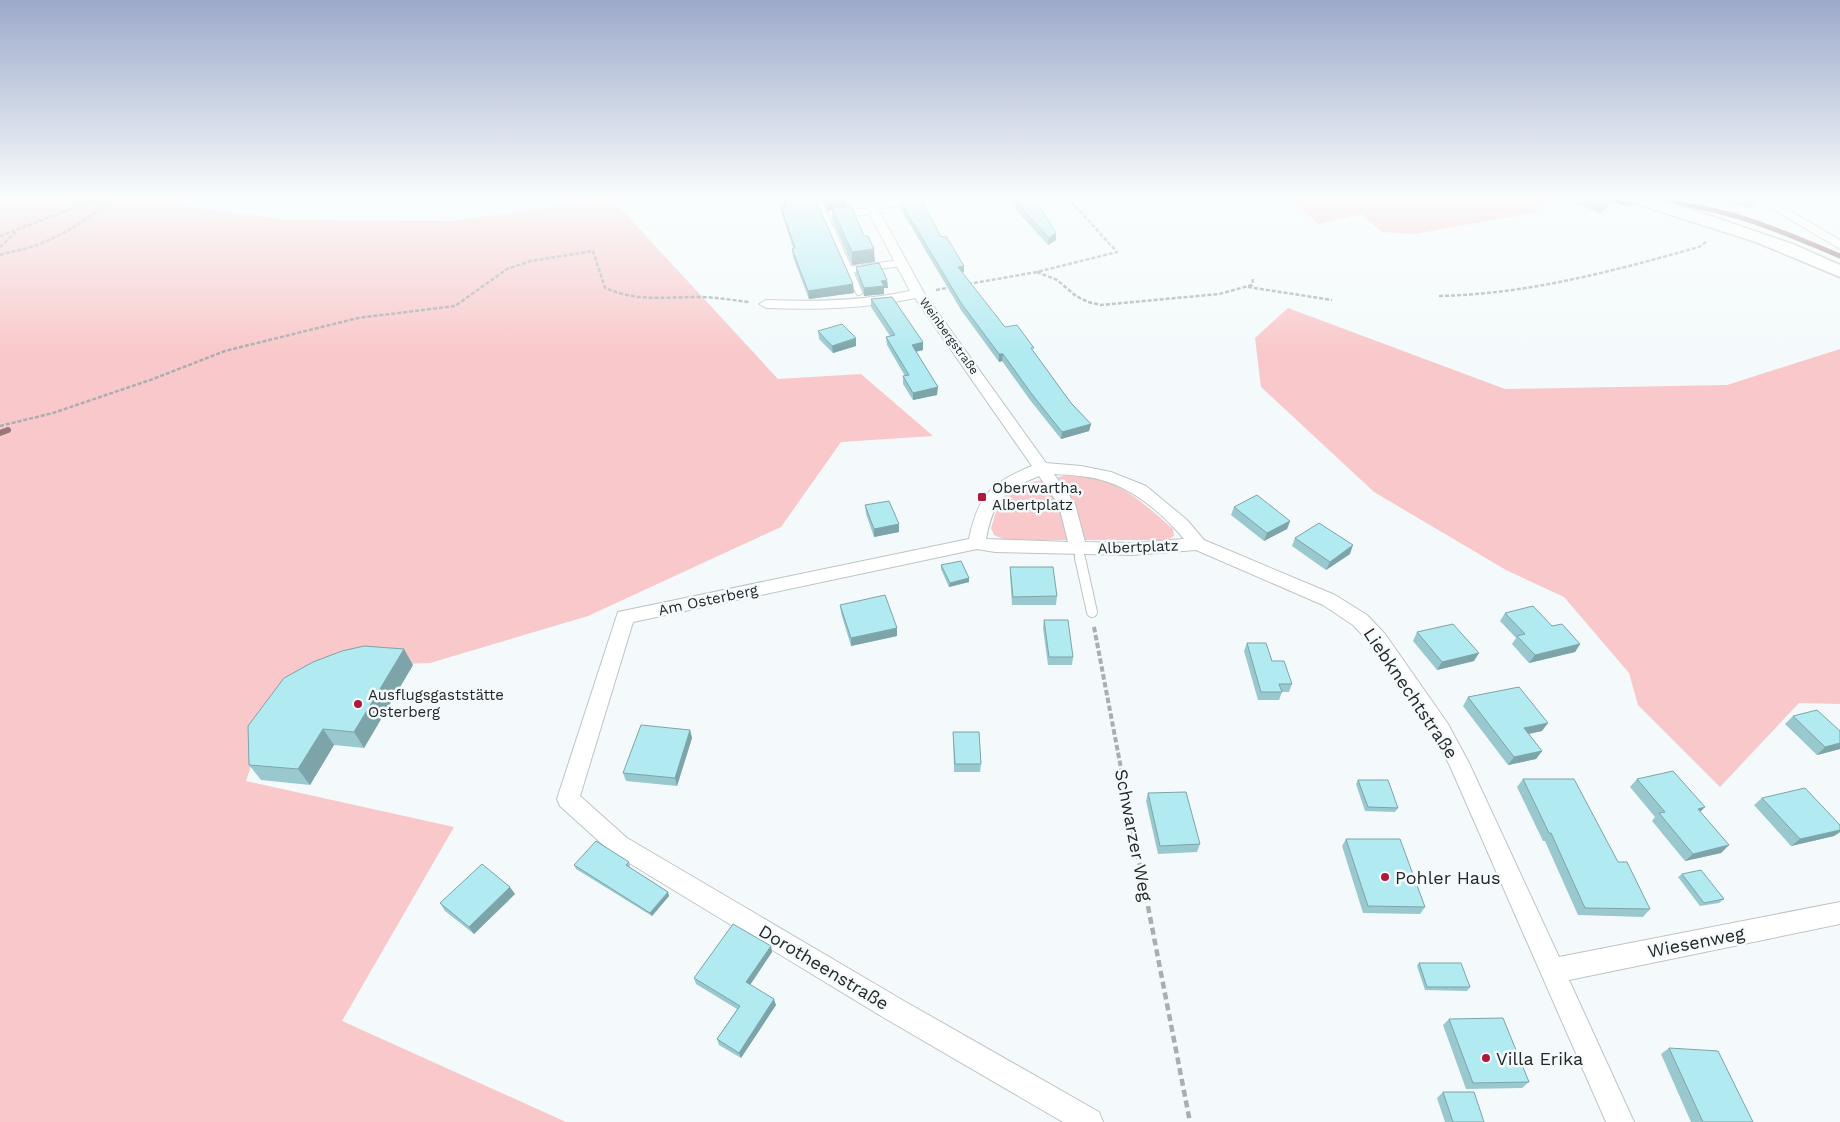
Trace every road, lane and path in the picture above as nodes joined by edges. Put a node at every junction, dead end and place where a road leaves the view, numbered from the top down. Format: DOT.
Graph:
graph roads {
  1 [pos="25,248"];
  2 [pos="839,248"];
  3 [pos="892,248"];
  4 [pos="1114,248"];
  5 [pos="1694,248"];
  6 [pos="1787,248"];
  7 [pos="0,255"];
  8 [pos="900,263"];
  9 [pos="849,270"];
  10 [pos="1037,272"];
  11 [pos="1840,272"];
  12 [pos="1253,279"];
  13 [pos="964,285"];
  14 [pos="955,287"];
  15 [pos="1247,287"];
  16 [pos="859,292"];
  17 [pos="918,293"];
  18 [pos="1439,296"];
  19 [pos="1332,300"];
  20 [pos="766,304"];
  21 [pos="0,426"];
  22 [pos="1043,468"];
  23 [pos="977,543"];
  24 [pos="1198,544"];
  25 [pos="1078,548"];
  26 [pos="1092,612"];
  27 [pos="568,799"];
  28 [pos="1840,913"];
  29 [pos="1551,971"];
  30 [pos="1089,1122"];
  31 [pos="1190,1122"];
  32 [pos="1620,1122"];
  1 -- 7 [label="path"];
  2 -- 9 [label="lane"];
  3 -- 8 [label="street, Weinbergstraße"];
  4 -- 10 [label="path"];
  5 -- 18 [label="path"];
  6 -- 11 [label="street"];
  8 -- 9 [label="lane"];
  8 -- 17 [label="street, Weinbergstraße"];
  9 -- 16 [label="lane"];
  10 -- 13 [label="path"];
  10 -- 15 [label="path"];
  12 -- 15 [label="path"];
  14 -- 17 [label="path"];
  15 -- 19 [label="path"];
  17 -- 20 [label="street"];
  17 -- 22 [label="street, Weinbergstraße"];
  20 -- 21 [label="path"];
  22 -- 23 [label="street, Albertplatz"];
  22 -- 24 [label="street, Albertplatz"];
  22 -- 25 [label="street, Albertplatz"];
  23 -- 25 [label="street, Albertplatz"];
  23 -- 27 [label="street, Am Osterberg"];
  24 -- 25 [label="street, Albertplatz"];
  24 -- 29 [label="street, Liebknechtstraße"];
  25 -- 26 [label="lane"];
  26 -- 31 [label="path, Schwarzer Weg"];
  27 -- 30 [label="street, Dorotheenstraße"];
  28 -- 29 [label="street, Wiesenweg"];
  29 -- 32 [label="street, Liebknechtstraße"];
}
